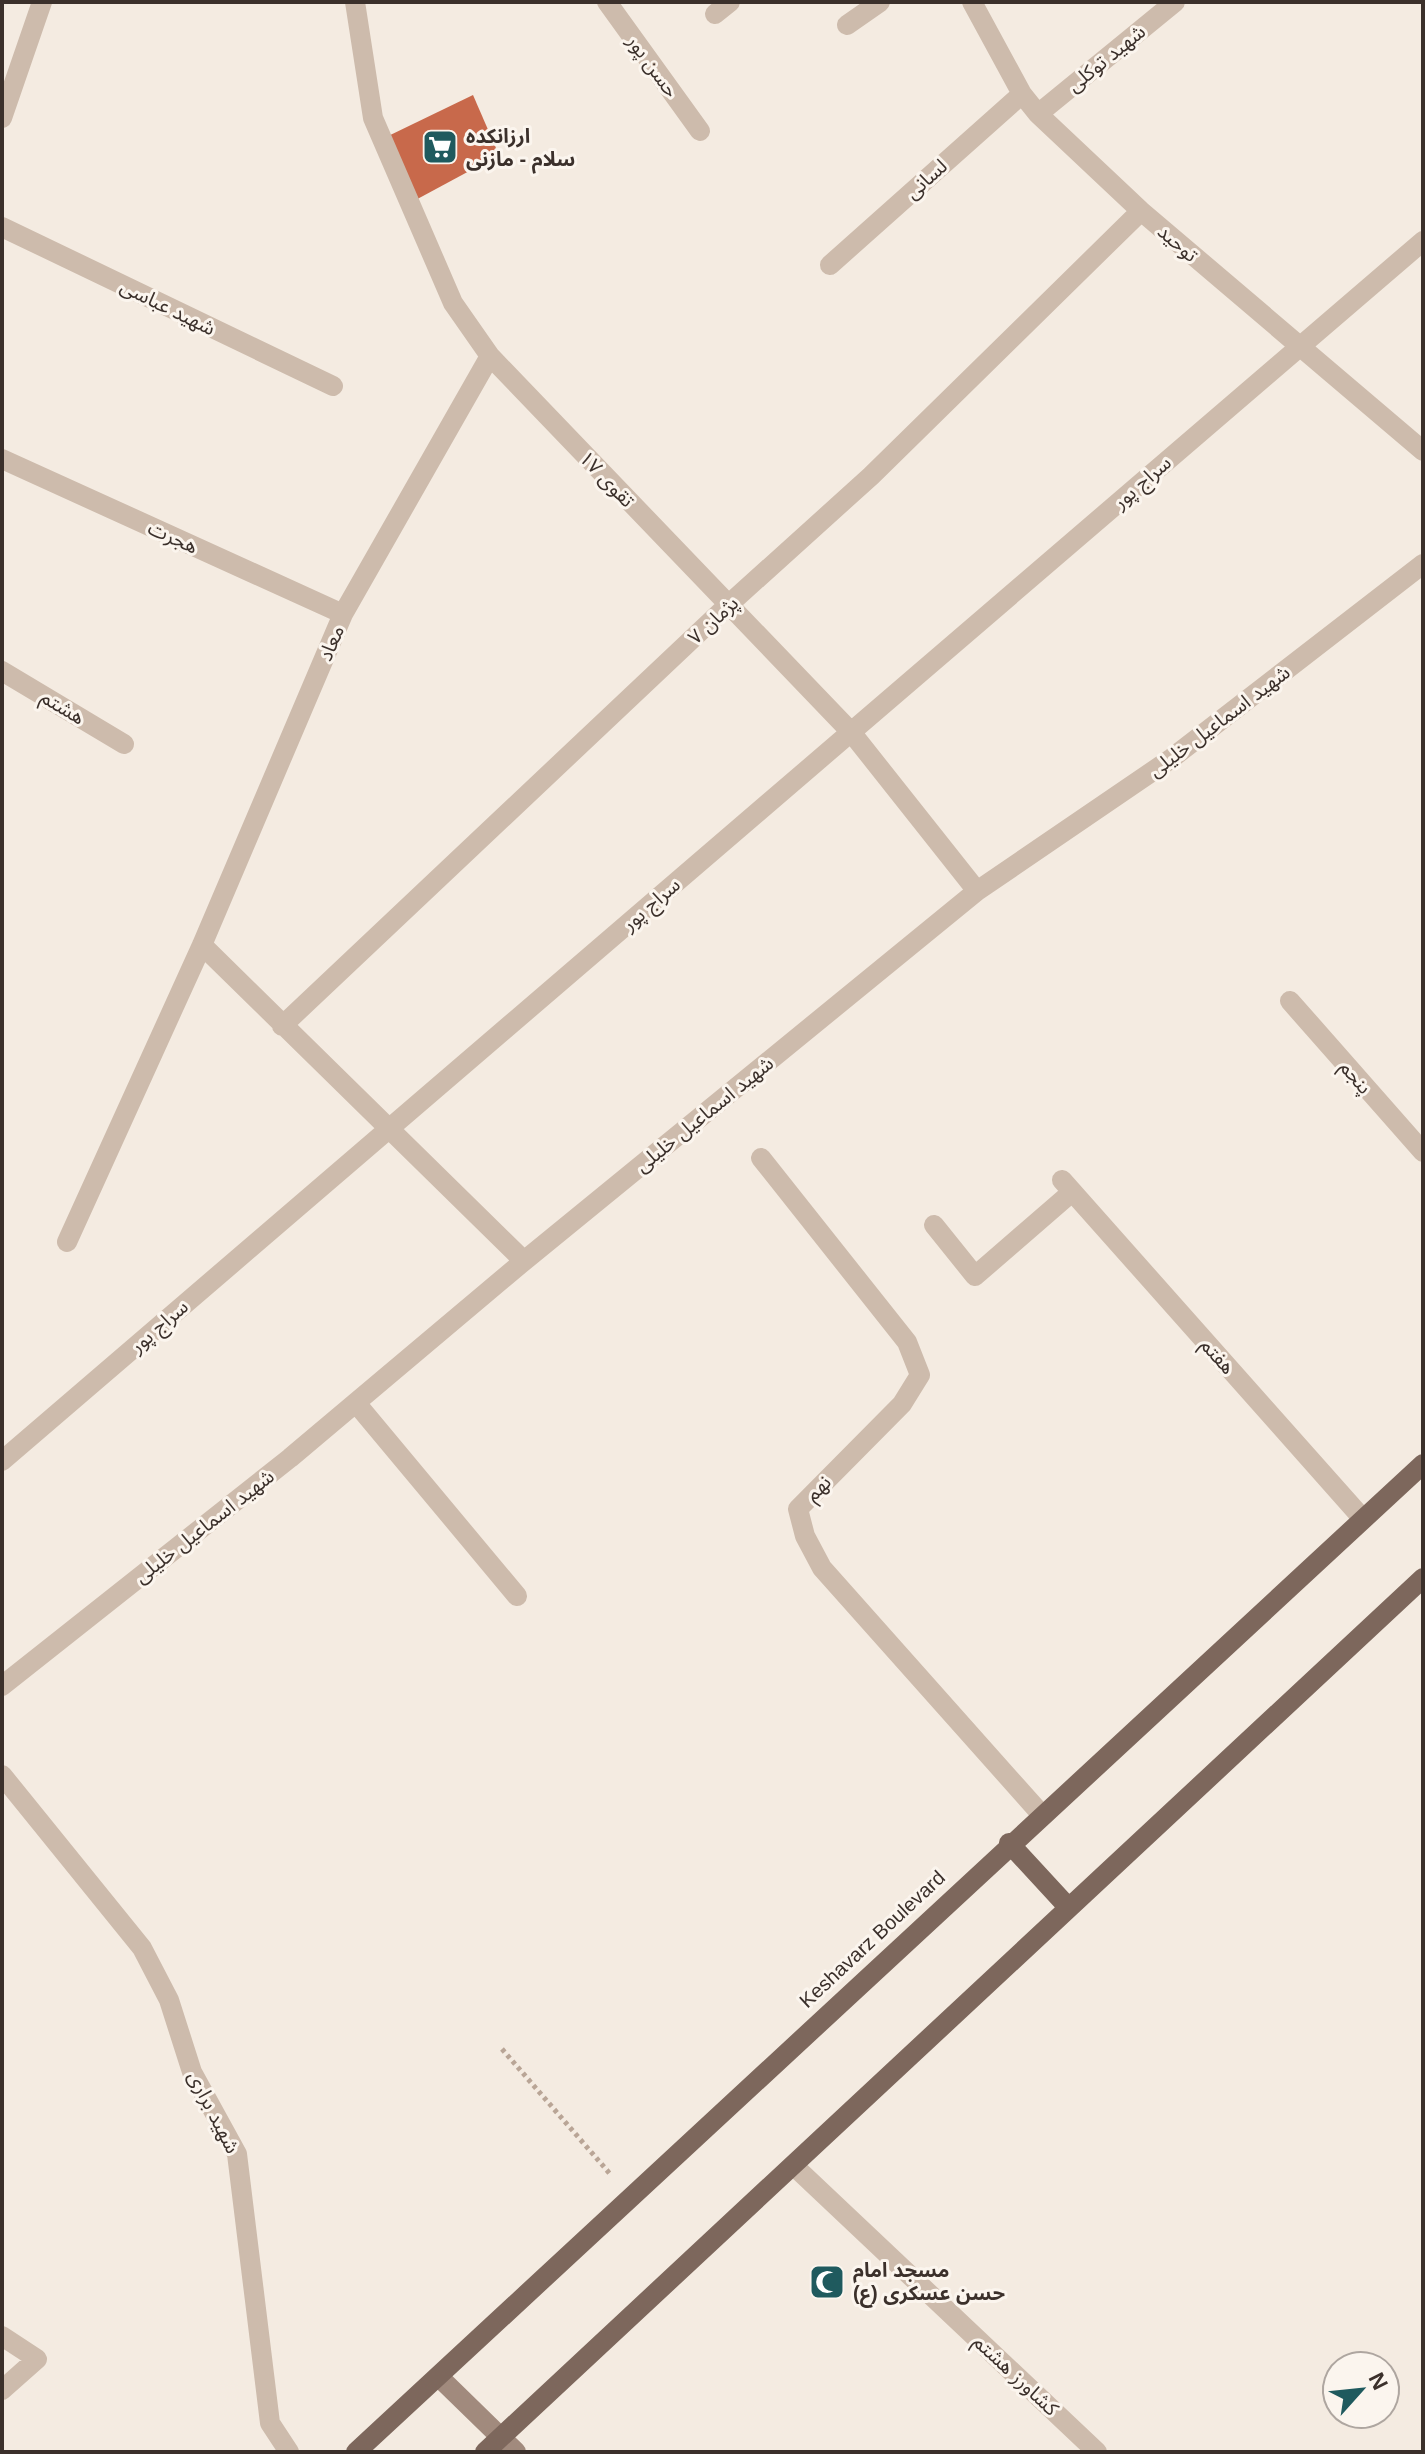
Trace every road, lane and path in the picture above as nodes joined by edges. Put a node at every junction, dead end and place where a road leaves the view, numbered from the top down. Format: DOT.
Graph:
graph roads {
  1 [pos="42,2"];
  2 [pos="355,2"];
  3 [pos="607,2"];
  4 [pos="880,2"];
  5 [pos="972,2"];
  6 [pos="1175,2"];
  7 [pos="847,25"];
  8 [pos="1022,94"];
  9 [pos="1038,114"];
  10 [pos="2,118"];
  11 [pos="700,131"];
  12 [pos="1141,211"];
  13 [pos="2,227"];
  14 [pos="1423,241"];
  15 [pos="830,265"];
  16 [pos="1299,346"];
  17 [pos="490,356"];
  18 [pos="333,386"];
  19 [pos="1423,451"];
  20 [pos="2,459"];
  21 [pos="1423,564"];
  22 [pos="727,606"];
  23 [pos="343,614"];
  24 [pos="2,671"];
  25 [pos="851,732"];
  26 [pos="124,744"];
  27 [pos="977,891"];
  28 [pos="202,945"];
  29 [pos="1290,1001"];
  30 [pos="282,1026"];
  31 [pos="391,1127"];
  32 [pos="1423,1152"];
  33 [pos="761,1158"];
  34 [pos="934,1225"];
  35 [pos="67,1242"];
  36 [pos="524,1261"];
  37 [pos="356,1403"];
  38 [pos="2,1461"];
  39 [pos="1423,1464"];
  40 [pos="1363,1519"];
  41 [pos="1423,1578"];
  42 [pos="517,1596"];
  43 [pos="2,1686"];
  44 [pos="2,1775"];
  45 [pos="1041,1814"];
  46 [pos="1009,1843"];
  47 [pos="1068,1907"];
  48 [pos="502,2049"];
  49 [pos="794,2166"];
  50 [pos="630,2197"];
  51 [pos="2,2336"];
  52 [pos="439,2377"];
  53 [pos="2,2390"];
  54 [pos="492,2446"];
  55 [pos="289,2452"];
  56 [pos="356,2452"];
  57 [pos="516,2452"];
  58 [pos="1097,2452"];
  1 -- 10 [label="street"];
  2 -- 17 [label="street, تقوی ۱۷"];
  3 -- 11 [label="street, حسن پور"];
  4 -- 7 [label="street"];
  5 -- 8 [label="street, توحید"];
  6 -- 9 [label="street, شهید توکلی"];
  8 -- 9 [label="street, توحید"];
  8 -- 15 [label="street, لسانی"];
  9 -- 12 [label="street, توحید"];
  12 -- 16 [label="street, توحید"];
  12 -- 22 [label="street, پژمان ۷"];
  13 -- 18 [label="street, شهید عباسی"];
  14 -- 16 [label="street, سراج پور"];
  16 -- 19 [label="street, توحید"];
  16 -- 25 [label="street, سراج پور"];
  17 -- 22 [label="street, تقوی ۱۷"];
  17 -- 23 [label="street, معاد"];
  20 -- 23 [label="street, هجرت"];
  21 -- 27 [label="street, شهید اسماعیل خلیلی"];
  22 -- 25 [label="street, تقوی ۱۷"];
  22 -- 30 [label="street, پژمان ۷"];
  23 -- 28 [label="street, معاد"];
  24 -- 26 [label="street, هشتم"];
  25 -- 27 [label="street, تقوی ۱۷"];
  25 -- 31 [label="street, سراج پور"];
  27 -- 36 [label="street, شهید اسماعیل خلیلی"];
  28 -- 30 [label="street"];
  28 -- 35 [label="street, معاد"];
  29 -- 32 [label="street, پنجم"];
  30 -- 31 [label="street"];
  31 -- 36 [label="street"];
  31 -- 38 [label="street, سراج پور"];
  33 -- 45 [label="street, نهم"];
  34 -- 40 [label="street, هفتم"];
  36 -- 37 [label="street, شهید اسماعیل خلیلی"];
  37 -- 42 [label="street"];
  37 -- 43 [label="street, شهید اسماعیل خلیلی"];
  39 -- 40 [label="main road, Keshavarz Boulevard"];
  40 -- 45 [label="main road, Keshavarz Boulevard"];
  41 -- 47 [label="main road"];
  44 -- 55 [label="street, شهید براری"];
  45 -- 46 [label="main road, Keshavarz Boulevard"];
  46 -- 47 [label="main road"];
  46 -- 50 [label="main road, Keshavarz Boulevard"];
  47 -- 49 [label="main road"];
  48 -- 50 [label="path"];
  49 -- 54 [label="main road"];
  49 -- 58 [label="street, کشاورز هشتم"];
  50 -- 52 [label="main road, Keshavarz Boulevard"];
  51 -- 53 [label="street"];
  52 -- 54 [label="main road"];
  52 -- 56 [label="main road, Keshavarz Boulevard"];
  54 -- 57 [label="main road"];
}
